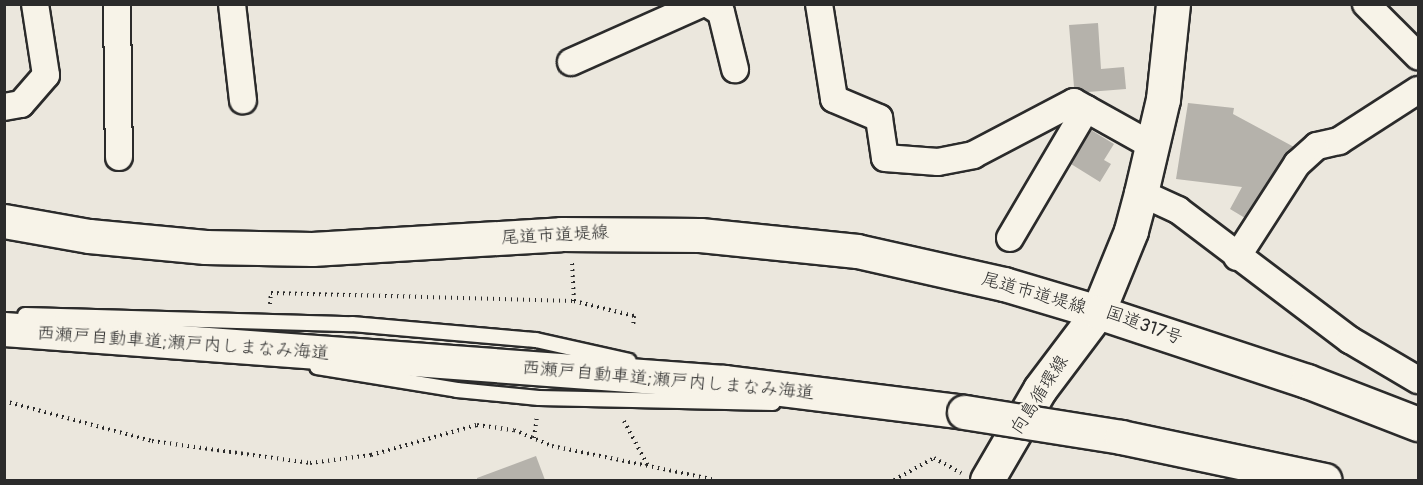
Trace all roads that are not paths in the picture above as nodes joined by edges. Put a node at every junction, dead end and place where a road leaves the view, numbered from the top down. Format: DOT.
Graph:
graph roads {
  1 [pos="35,4"];
  2 [pos="117,4"];
  3 [pos="232,4"];
  4 [pos="701,4"];
  5 [pos="708,4"];
  6 [pos="819,4"];
  7 [pos="1173,4"];
  8 [pos="1366,4"];
  9 [pos="1419,56"];
  10 [pos="571,62"];
  11 [pos="735,69"];
  12 [pos="1419,90"];
  13 [pos="243,100"];
  14 [pos="4,107"];
  15 [pos="1086,109"];
  16 [pos="1151,144"];
  17 [pos="118,158"];
  18 [pos="1141,193"];
  19 [pos="4,221"];
  20 [pos="1010,237"];
  21 [pos="1237,257"];
  22 [pos="1098,312"];
  23 [pos="4,315"];
  24 [pos="4,329"];
  25 [pos="178,345"];
  26 [pos="1419,380"];
  27 [pos="724,382"];
  28 [pos="964,412"];
  29 [pos="1419,424"];
  30 [pos="976,478"];
  31 [pos="1325,480"];
  1 -- 14 [label="street"];
  2 -- 17 [label="street"];
  3 -- 13 [label="street"];
  4 -- 10 [label="street"];
  5 -- 11 [label="street"];
  6 -- 15 [label="street"];
  7 -- 16 [label="main road, 国道317号"];
  8 -- 9 [label="street"];
  12 -- 21 [label="street"];
  15 -- 16 [label="street"];
  15 -- 20 [label="street"];
  16 -- 18 [label="main road, 国道317号"];
  18 -- 21 [label="street"];
  18 -- 22 [label="main road, 国道317号"];
  19 -- 22 [label="main road, 尾道市道堤線"];
  21 -- 26 [label="street"];
  22 -- 29 [label="main road, 国道317号"];
  22 -- 30 [label="main road, 向島循環線"];
  23 -- 27 [label="lane"];
  24 -- 25 [label="main road, 西瀬戸自動車道;瀬戸内しまなみ海道"];
  25 -- 27 [label="main road, 西瀬戸自動車道;瀬戸内しまなみ海道"];
  25 -- 28 [label="lane"];
  27 -- 28 [label="main road, 西瀬戸自動車道;瀬戸内しまなみ海道"];
  28 -- 31 [label="main road, 西瀬戸自動車道;瀬戸内しまなみ海道, bridge"];
}
